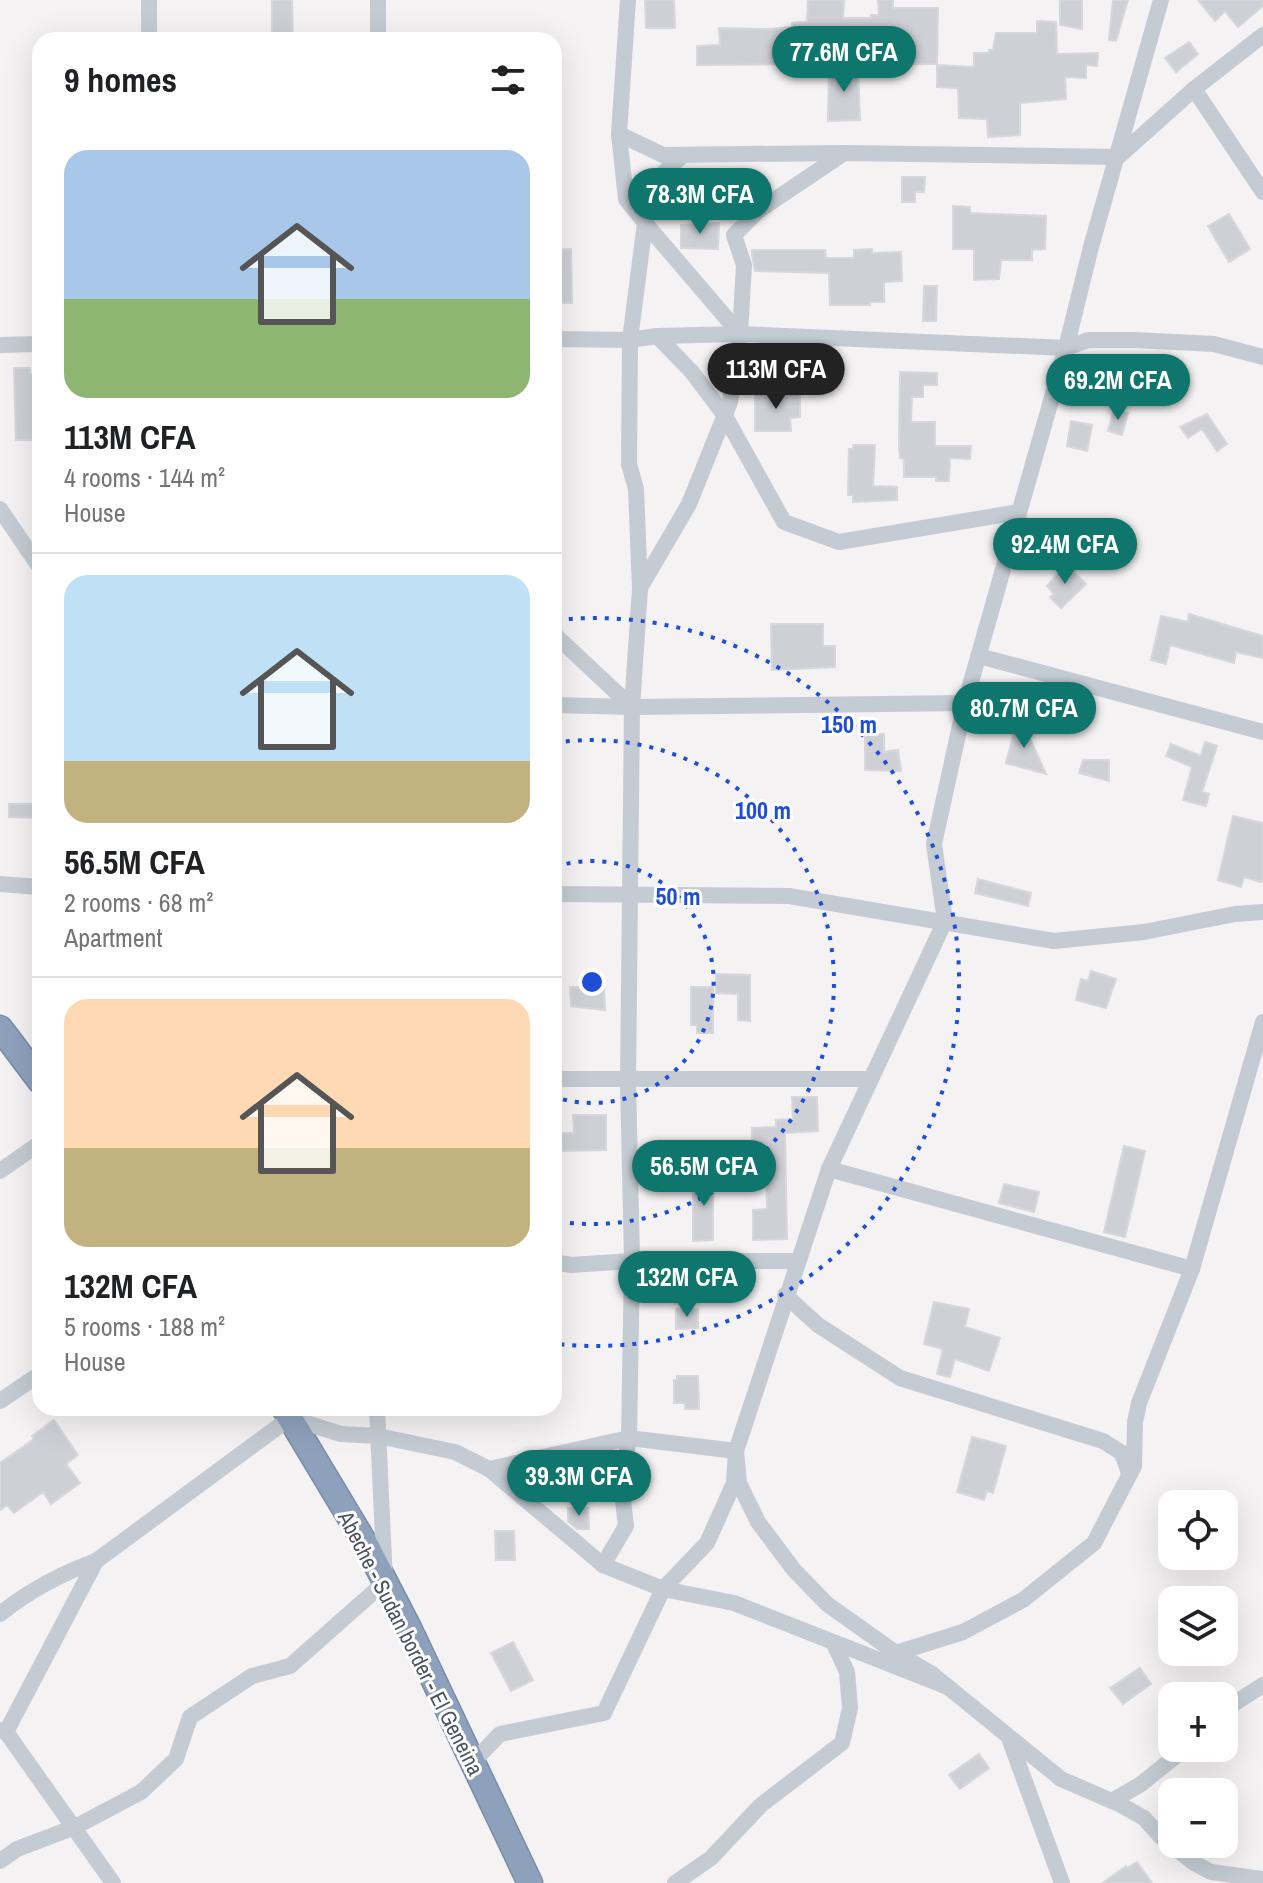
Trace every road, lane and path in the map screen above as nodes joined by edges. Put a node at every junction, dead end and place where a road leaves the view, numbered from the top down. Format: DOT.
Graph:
graph roads {
  1 [pos="149,0"];
  2 [pos="378,0"];
  3 [pos="628,0"];
  4 [pos="1161,0"];
  5 [pos="149,32"];
  6 [pos="378,32"];
  7 [pos="1263,35"];
  8 [pos="1194,89"];
  9 [pos="619,134"];
  10 [pos="844,153"];
  11 [pos="682,156"];
  12 [pos="1118,157"];
  13 [pos="1263,192"];
  14 [pos="645,223"];
  15 [pos="740,334"];
  16 [pos="657,336"];
  17 [pos="562,339"];
  18 [pos="630,340"];
  19 [pos="32,344"];
  20 [pos="0,345"];
  21 [pos="1066,348"];
  22 [pos="1263,357"];
  23 [pos="725,416"];
  24 [pos="0,509"];
  25 [pos="1019,512"];
  26 [pos="32,546"];
  27 [pos="640,589"];
  28 [pos="562,641"];
  29 [pos="979,656"];
  30 [pos="965,703"];
  31 [pos="562,705"];
  32 [pos="632,707"];
  33 [pos="1263,732"];
  34 [pos="0,884"];
  35 [pos="32,886"];
  36 [pos="562,894"];
  37 [pos="631,895"];
  38 [pos="1263,912"];
  39 [pos="945,921"];
  40 [pos="1263,1022"];
  41 [pos="0,1028"];
  42 [pos="32,1070"];
  43 [pos="562,1079"];
  44 [pos="870,1079"];
  45 [pos="628,1081"];
  46 [pos="32,1149"];
  47 [pos="829,1169"];
  48 [pos="0,1171"];
  49 [pos="632,1261"];
  50 [pos="796,1261"];
  51 [pos="562,1263"];
  52 [pos="1192,1269"];
  53 [pos="785,1295"];
  54 [pos="32,1379"];
  55 [pos="0,1401"];
  56 [pos="283,1416"];
  57 [pos="289,1416"];
  58 [pos="295,1416"];
  59 [pos="377,1416"];
  60 [pos="378,1436"];
  61 [pos="629,1438"];
  62 [pos="736,1451"];
  63 [pos="489,1469"];
  64 [pos="1130,1473"];
  65 [pos="96,1561"];
  66 [pos="603,1565"];
  67 [pos="385,1582"];
  68 [pos="663,1589"];
  69 [pos="0,1614"];
  70 [pos="834,1644"];
  71 [pos="896,1653"];
  72 [pos="1263,1685"];
  73 [pos="948,1687"];
  74 [pos="1238,1701"];
  75 [pos="3,1731"];
  76 [pos="1008,1737"];
  77 [pos="473,1762"];
  78 [pos="1168,1762"];
  79 [pos="1112,1801"];
  80 [pos="75,1827"];
  81 [pos="0,1861"];
  82 [pos="1263,1879"];
  83 [pos="113,1883"];
  84 [pos="530,1883"];
  85 [pos="675,1883"];
  86 [pos="1062,1883"];
  1 -- 5 [label="street"];
  2 -- 6 [label="street"];
  3 -- 9 [label="street"];
  4 -- 12 [label="street"];
  7 -- 8 [label="street"];
  8 -- 12 [label="street"];
  8 -- 13 [label="street"];
  9 -- 11 [label="street"];
  9 -- 14 [label="street"];
  10 -- 11 [label="street"];
  10 -- 12 [label="street"];
  10 -- 15 [label="street"];
  11 -- 14 [label="street"];
  12 -- 21 [label="street"];
  14 -- 15 [label="street"];
  14 -- 18 [label="street"];
  15 -- 16 [label="street"];
  15 -- 21 [label="street"];
  15 -- 23 [label="street"];
  16 -- 18 [label="street"];
  16 -- 23 [label="street"];
  17 -- 18 [label="street"];
  18 -- 27 [label="street"];
  19 -- 20 [label="street"];
  21 -- 22 [label="street"];
  21 -- 25 [label="street"];
  23 -- 25 [label="street"];
  23 -- 27 [label="street"];
  24 -- 26 [label="street"];
  25 -- 29 [label="street"];
  27 -- 32 [label="street"];
  28 -- 32 [label="street"];
  29 -- 30 [label="street"];
  29 -- 33 [label="street"];
  30 -- 32 [label="street"];
  30 -- 39 [label="street"];
  31 -- 32 [label="street"];
  32 -- 37 [label="street"];
  34 -- 35 [label="street"];
  36 -- 37 [label="street"];
  37 -- 39 [label="street"];
  37 -- 45 [label="street"];
  38 -- 39 [label="street"];
  39 -- 44 [label="street"];
  40 -- 52 [label="street"];
  41 -- 42 [label="highway"];
  43 -- 45 [label="street"];
  44 -- 45 [label="street"];
  44 -- 47 [label="street"];
  45 -- 49 [label="street"];
  46 -- 48 [label="street"];
  47 -- 50 [label="street"];
  47 -- 52 [label="street"];
  49 -- 50 [label="street"];
  49 -- 51 [label="street"];
  49 -- 61 [label="street"];
  50 -- 53 [label="street"];
  52 -- 64 [label="street"];
  53 -- 62 [label="street"];
  53 -- 64 [label="street"];
  54 -- 55 [label="street"];
  56 -- 65 [label="street"];
  57 -- 67 [label="highway, Abeche - Sudan border - El Geneina"];
  58 -- 60 [label="street"];
  59 -- 60 [label="street"];
  60 -- 63 [label="street"];
  60 -- 67 [label="street"];
  61 -- 62 [label="street"];
  61 -- 63 [label="street"];
  61 -- 66 [label="street"];
  62 -- 68 [label="street"];
  62 -- 71 [label="street"];
  63 -- 66 [label="street"];
  64 -- 71 [label="street"];
  65 -- 69 [label="street"];
  65 -- 75 [label="street"];
  66 -- 68 [label="street"];
  67 -- 77 [label="highway, Abeche - Sudan border - El Geneina"];
  67 -- 80 [label="street"];
  68 -- 70 [label="street"];
  68 -- 77 [label="street"];
  70 -- 73 [label="street"];
  70 -- 85 [label="street"];
  71 -- 73 [label="street"];
  72 -- 74 [label="street"];
  73 -- 76 [label="street"];
  75 -- 80 [label="street"];
  76 -- 79 [label="street"];
  76 -- 86 [label="street"];
  77 -- 84 [label="highway, Abeche - Sudan border - El Geneina"];
  78 -- 79 [label="street"];
  79 -- 82 [label="street"];
  80 -- 81 [label="street"];
  80 -- 83 [label="street"];
}
